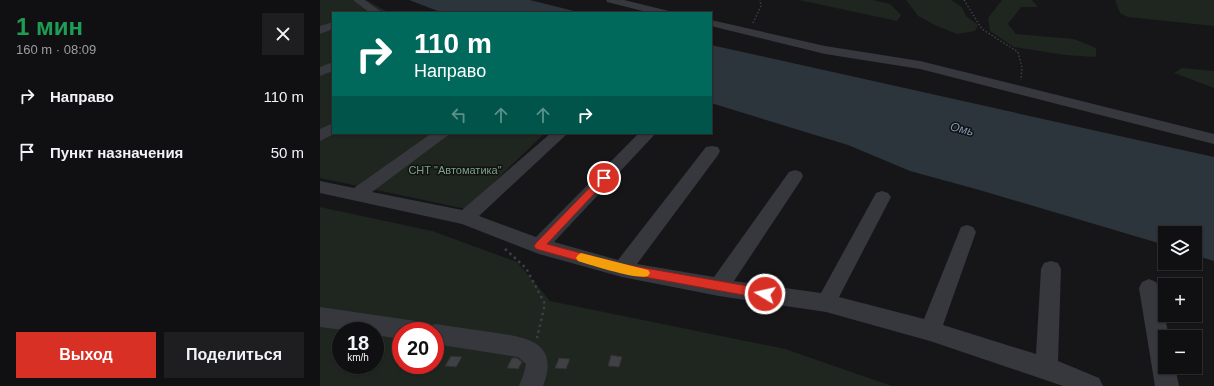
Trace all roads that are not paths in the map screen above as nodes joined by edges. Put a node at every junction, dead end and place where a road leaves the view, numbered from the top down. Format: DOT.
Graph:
graph roads {
  1 [pos="358,0"];
  2 [pos="612,0"];
  3 [pos="372,12"];
  4 [pos="661,12"];
  5 [pos="712,23"];
  6 [pos="332,25"];
  7 [pos="320,30"];
  8 [pos="332,66"];
  9 [pos="320,72"];
  10 [pos="332,129"];
  11 [pos="441,134"];
  12 [pos="559,134"];
  13 [pos="647,134"];
  14 [pos="320,136"];
  15 [pos="1214,139"];
  16 [pos="712,151"];
  17 [pos="795,176"];
  18 [pos="320,187"];
  19 [pos="356,195"];
  20 [pos="882,197"];
  21 [pos="465,218"];
  22 [pos="967,232"];
  23 [pos="539,246"];
  24 [pos="622,269"];
  25 [pos="1051,269"];
  26 [pos="719,287"];
  27 [pos="1149,288"];
  28 [pos="826,303"];
  29 [pos="320,317"];
  30 [pos="392,328"];
  31 [pos="930,331"];
  32 [pos="444,335"];
  33 [pos="1046,368"];
  34 [pos="531,386"];
  35 [pos="1091,386"];
  36 [pos="1167,386"];
  1 -- 3 [label="street"];
  2 -- 4 [label="street"];
  5 -- 15 [label="street"];
  6 -- 7 [label="street"];
  8 -- 9 [label="street"];
  10 -- 14 [label="street"];
  11 -- 19 [label="street"];
  12 -- 21 [label="street"];
  13 -- 23 [label="street"];
  16 -- 24 [label="street"];
  17 -- 26 [label="street"];
  18 -- 19 [label="street"];
  19 -- 21 [label="street"];
  20 -- 28 [label="street"];
  21 -- 23 [label="street"];
  22 -- 31 [label="street"];
  23 -- 24 [label="street"];
  24 -- 26 [label="street"];
  25 -- 33 [label="street"];
  26 -- 28 [label="street"];
  27 -- 36 [label="street"];
  28 -- 31 [label="street"];
  29 -- 30 [label="street"];
  31 -- 33 [label="street"];
  32 -- 34 [label="street"];
  33 -- 35 [label="street"];
}
